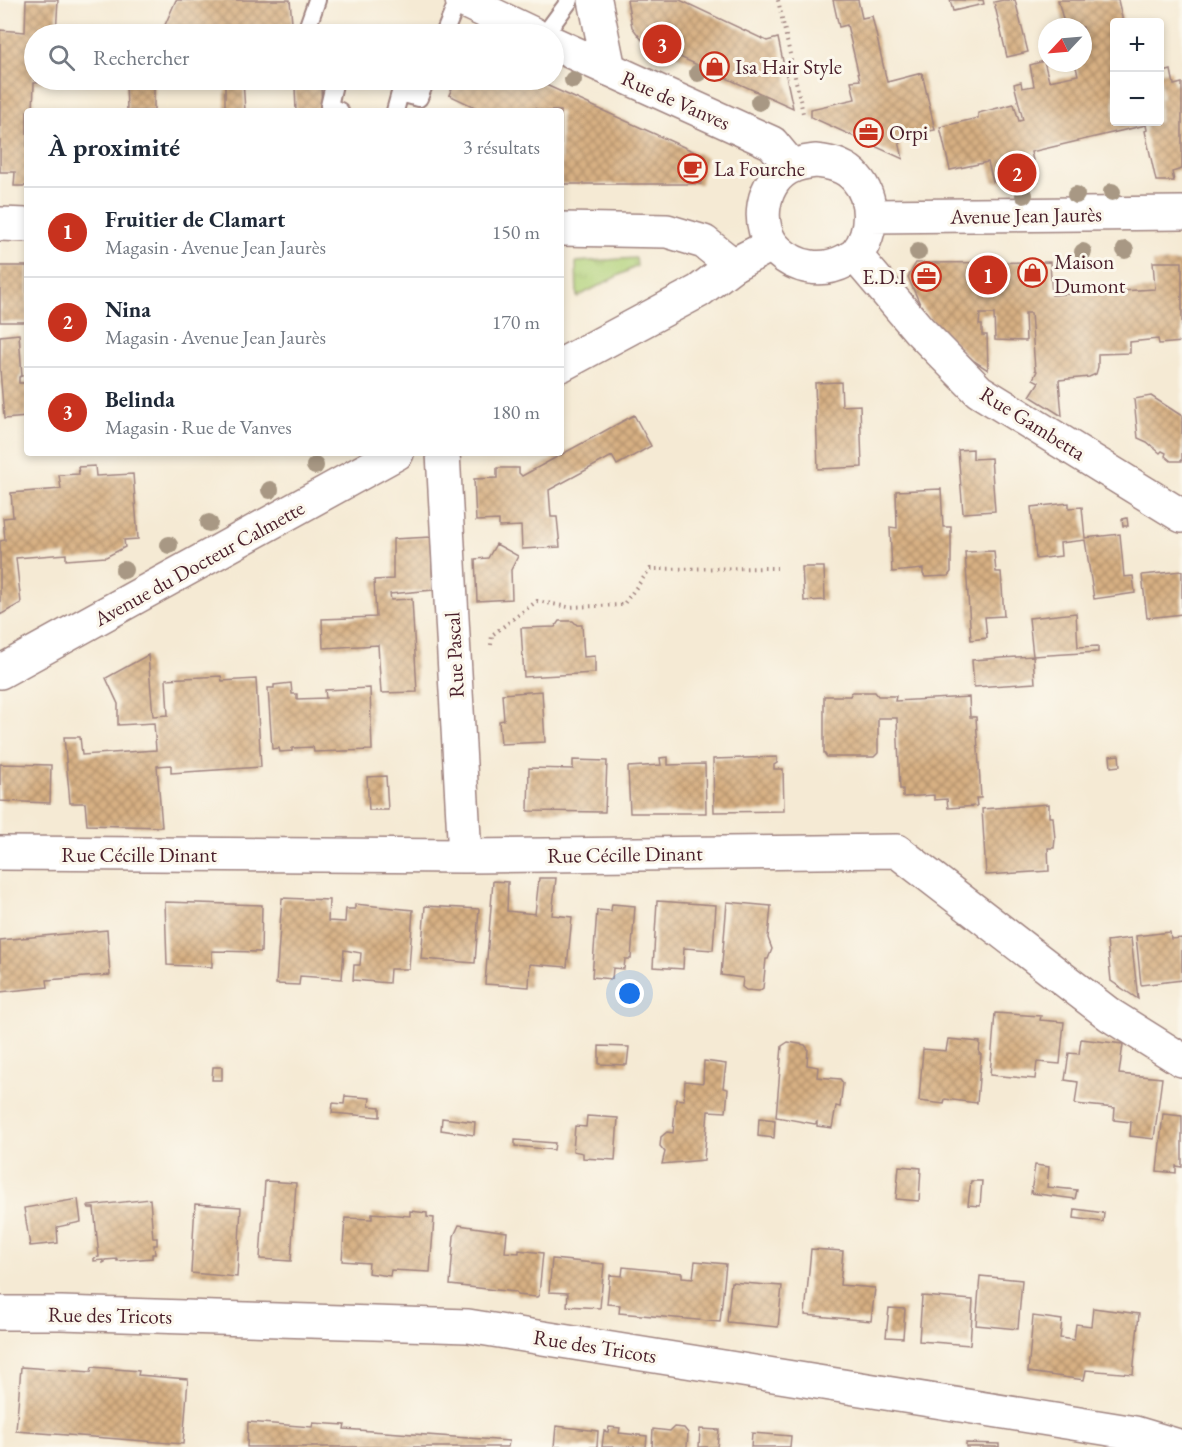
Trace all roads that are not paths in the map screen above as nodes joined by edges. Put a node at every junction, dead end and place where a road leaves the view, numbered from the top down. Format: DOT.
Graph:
graph roads {
  1 [pos="317,0"];
  2 [pos="460,0"];
  3 [pos="570,0"];
  4 [pos="595,0"];
  5 [pos="309,24"];
  6 [pos="449,24"];
  7 [pos="512,24"];
  8 [pos="552,24"];
  9 [pos="564,49"];
  10 [pos="609,69"];
  11 [pos="333,90"];
  12 [pos="422,90"];
  13 [pos="333,108"];
  14 [pos="395,108"];
  15 [pos="791,166"];
  16 [pos="1182,213"];
  17 [pos="870,216"];
  18 [pos="0,224"];
  19 [pos="24,225"];
  20 [pos="564,229"];
  21 [pos="771,245"];
  22 [pos="855,255"];
  23 [pos="733,265"];
  24 [pos="564,362"];
  25 [pos="393,456"];
  26 [pos="443,456"];
  27 [pos="1182,516"];
  28 [pos="0,672"];
  29 [pos="0,853"];
  30 [pos="465,856"];
  31 [pos="1182,1059"];
  32 [pos="0,1313"];
  33 [pos="1182,1447"];
  1 -- 5 [label="lane"];
  2 -- 6 [label="lane"];
  2 -- 7 [label="street"];
  3 -- 8 [label="lane"];
  4 -- 10 [label="street"];
  9 -- 10 [label="street, Rue de Vanves"];
  10 -- 15 [label="street, Rue de Vanves"];
  11 -- 13 [label="lane"];
  12 -- 14 [label="lane"];
  15 -- 17 [label="street"];
  15 -- 21 [label="street"];
  16 -- 17 [label="street, Avenue Jean Jaurès"];
  17 -- 22 [label="street"];
  18 -- 19 [label="street"];
  20 -- 23 [label="street"];
  21 -- 22 [label="street"];
  21 -- 23 [label="street"];
  22 -- 27 [label="street, Rue Gambetta"];
  23 -- 24 [label="street"];
  25 -- 28 [label="street, Avenue du Docteur Calmette"];
  26 -- 30 [label="street, Rue Pascal"];
  29 -- 30 [label="street, Rue Cécille Dinant"];
  30 -- 31 [label="street, Rue Cécille Dinant"];
  32 -- 33 [label="street, Rue des Tricots"];
}
